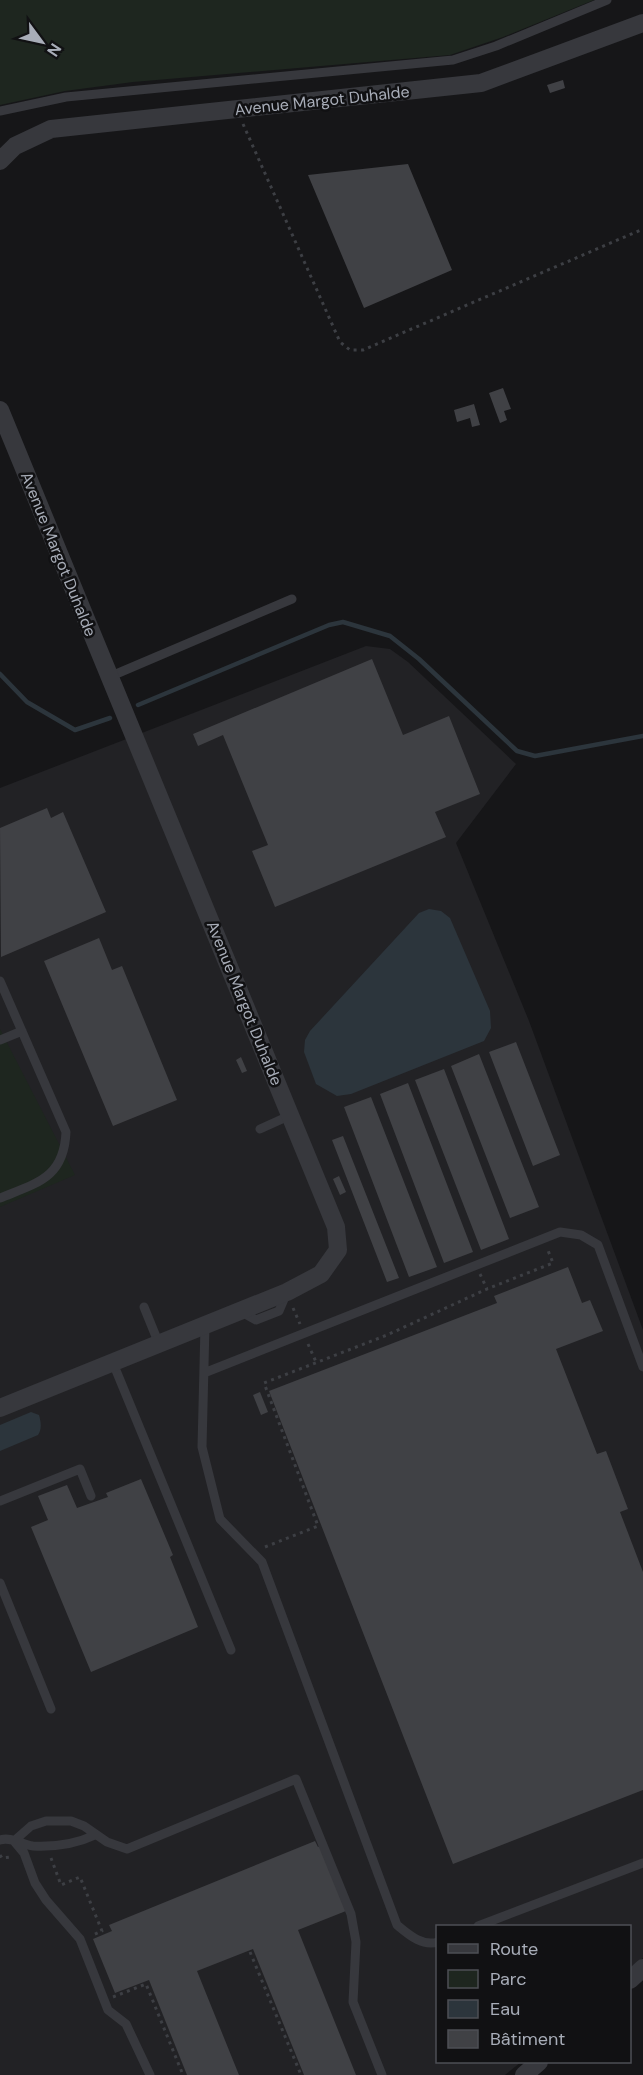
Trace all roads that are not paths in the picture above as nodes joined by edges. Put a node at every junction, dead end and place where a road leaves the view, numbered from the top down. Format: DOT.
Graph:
graph roads {
  1 [pos="607,0"];
  2 [pos="643,22"];
  3 [pos="0,111"];
  4 [pos="0,161"];
  5 [pos="0,410"];
  6 [pos="292,599"];
  7 [pos="109,677"];
  8 [pos="0,981"];
  9 [pos="22,1031"];
  10 [pos="0,1040"];
  11 [pos="291,1115"];
  12 [pos="260,1129"];
  13 [pos="0,1198"];
  14 [pos="144,1307"];
  15 [pos="205,1325"];
  16 [pos="159,1344"];
  17 [pos="113,1363"];
  18 [pos="643,1367"];
  19 [pos="204,1373"];
  20 [pos="0,1408"];
  21 [pos="91,1496"];
  22 [pos="0,1501"];
  23 [pos="0,1583"];
  24 [pos="231,1650"];
  25 [pos="51,1709"];
  26 [pos="94,1835"];
  27 [pos="5,1837"];
  28 [pos="643,1863"];
  29 [pos="481,1925"];
  30 [pos="436,1943"];
  31 [pos="643,1968"];
  32 [pos="631,1979"];
  33 [pos="537,2063"];
  34 [pos="150,2075"];
  35 [pos="382,2075"];
  36 [pos="524,2075"];
  1 -- 3 [label="lane"];
  2 -- 4 [label="street, Avenue Margot Duhalde"];
  5 -- 7 [label="street, Avenue Margot Duhalde"];
  6 -- 7 [label="lane"];
  7 -- 11 [label="street, Avenue Margot Duhalde"];
  8 -- 9 [label="lane"];
  9 -- 10 [label="lane"];
  9 -- 13 [label="lane"];
  11 -- 12 [label="lane"];
  11 -- 15 [label="street, Avenue Margot Duhalde"];
  14 -- 16 [label="lane"];
  15 -- 16 [label="street, Avenue Margot Duhalde"];
  15 -- 19 [label="lane"];
  16 -- 17 [label="street, Avenue Margot Duhalde"];
  17 -- 20 [label="street, Avenue Margot Duhalde"];
  17 -- 24 [label="lane"];
  18 -- 19 [label="lane"];
  19 -- 30 [label="lane"];
  21 -- 22 [label="lane"];
  23 -- 25 [label="lane"];
  26 -- 27 [label="lane"];
  26 -- 27 [label="lane"];
  26 -- 35 [label="lane"];
  27 -- 34 [label="lane"];
  28 -- 29 [label="lane"];
  31 -- 32 [label="street"];
  33 -- 36 [label="street"];
}
